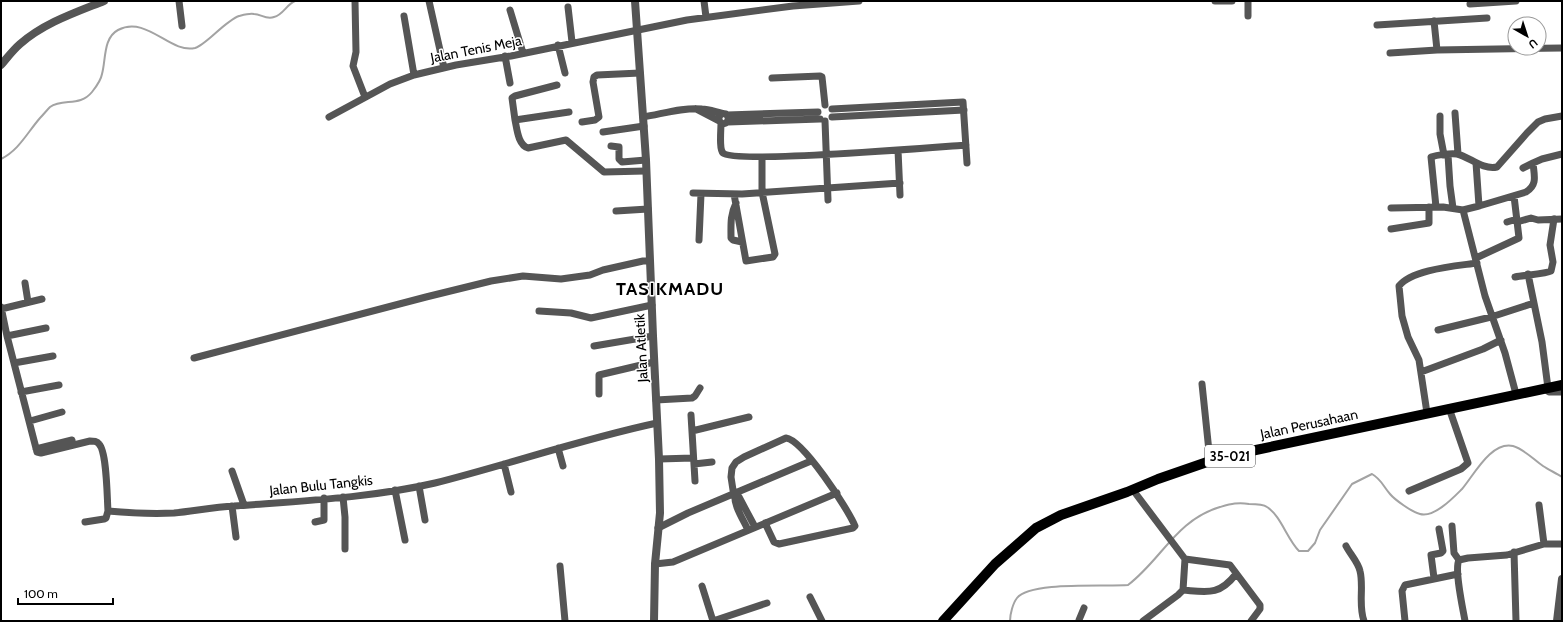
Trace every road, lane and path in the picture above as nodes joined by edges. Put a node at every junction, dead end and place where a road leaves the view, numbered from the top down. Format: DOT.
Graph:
graph roads {
  1 [pos="104,1"];
  2 [pos="179,1"];
  3 [pos="355,1"];
  4 [pos="429,1"];
  5 [pos="635,1"];
  6 [pos="704,1"];
  7 [pos="860,1"];
  8 [pos="1215,1"];
  9 [pos="1232,1"];
  10 [pos="1248,1"];
  11 [pos="1516,1"];
  12 [pos="1470,4"];
  13 [pos="568,7"];
  14 [pos="510,10"];
  15 [pos="404,16"];
  16 [pos="1248,16"];
  17 [pos="706,17"];
  18 [pos="1487,18"];
  19 [pos="1434,21"];
  20 [pos="1378,25"];
  21 [pos="182,26"];
  22 [pos="637,30"];
  23 [pos="572,42"];
  24 [pos="558,45"];
  25 [pos="1562,48"];
  26 [pos="1437,50"];
  27 [pos="523,53"];
  28 [pos="1390,54"];
  29 [pos="505,56"];
  30 [pos="1,65"];
  31 [pos="444,68"];
  32 [pos="565,73"];
  33 [pos="640,73"];
  34 [pos="414,75"];
  35 [pos="772,78"];
  36 [pos="510,83"];
  37 [pos="557,85"];
  38 [pos="366,96"];
  39 [pos="826,105"];
  40 [pos="896,106"];
  41 [pos="964,110"];
  42 [pos="569,112"];
  43 [pos="818,112"];
  44 [pos="897,113"];
  45 [pos="1456,113"];
  46 [pos="1440,116"];
  47 [pos="1562,116"];
  48 [pos="329,117"];
  49 [pos="643,117"];
  50 [pos="827,117"];
  51 [pos="723,119"];
  52 [pos="515,120"];
  53 [pos="582,122"];
  54 [pos="644,126"];
  55 [pos="603,132"];
  56 [pos="966,145"];
  57 [pos="611,146"];
  58 [pos="898,150"];
  59 [pos="827,154"];
  60 [pos="1458,154"];
  61 [pos="1562,154"];
  62 [pos="1446,155"];
  63 [pos="762,157"];
  64 [pos="646,160"];
  65 [pos="967,163"];
  66 [pos="1476,163"];
  67 [pos="1533,163"];
  68 [pos="1523,168"];
  69 [pos="646,172"];
  70 [pos="900,183"];
  71 [pos="828,187"];
  72 [pos="762,192"];
  73 [pos="693,193"];
  74 [pos="701,194"];
  75 [pos="734,194"];
  76 [pos="900,195"];
  77 [pos="1514,196"];
  78 [pos="828,200"];
  79 [pos="1479,206"];
  80 [pos="1432,207"];
  81 [pos="1391,208"];
  82 [pos="1454,208"];
  83 [pos="648,209"];
  84 [pos="1463,210"];
  85 [pos="616,211"];
  86 [pos="1554,219"];
  87 [pos="1562,219"];
  88 [pos="1517,221"];
  89 [pos="1507,222"];
  90 [pos="1391,229"];
  91 [pos="699,240"];
  92 [pos="650,260"];
  93 [pos="1476,260"];
  94 [pos="1528,274"];
  95 [pos="1515,277"];
  96 [pos="26,283"];
  97 [pos="42,299"];
  98 [pos="28,302"];
  99 [pos="1534,303"];
  100 [pos="652,305"];
  101 [pos="1,308"];
  102 [pos="539,311"];
  103 [pos="1491,317"];
  104 [pos="46,328"];
  105 [pos="1438,330"];
  106 [pos="7,336"];
  107 [pos="652,336"];
  108 [pos="1501,340"];
  109 [pos="594,346"];
  110 [pos="52,356"];
  111 [pos="194,358"];
  112 [pos="654,362"];
  113 [pos="14,363"];
  114 [pos="1421,372"];
  115 [pos="1202,384"];
  116 [pos="59,385"];
  117 [pos="1562,385"];
  118 [pos="700,388"];
  119 [pos="1546,388"];
  120 [pos="21,392"];
  121 [pos="1562,392"];
  122 [pos="599,394"];
  123 [pos="1516,394"];
  124 [pos="656,400"];
  125 [pos="1449,408"];
  126 [pos="62,412"];
  127 [pos="1427,414"];
  128 [pos="691,415"];
  129 [pos="749,417"];
  130 [pos="30,421"];
  131 [pos="657,423"];
  132 [pos="692,431"];
  133 [pos="72,440"];
  134 [pos="558,448"];
  135 [pos="38,451"];
  136 [pos="659,459"];
  137 [pos="694,461"];
  138 [pos="811,461"];
  139 [pos="1210,461"];
  140 [pos="712,462"];
  141 [pos="504,464"];
  142 [pos="563,466"];
  143 [pos="232,471"];
  144 [pos="695,481"];
  145 [pos="419,486"];
  146 [pos="395,490"];
  147 [pos="1133,490"];
  148 [pos="1409,491"];
  149 [pos="511,492"];
  150 [pos="735,493"];
  151 [pos="837,493"];
  152 [pos="343,497"];
  153 [pos="324,498"];
  154 [pos="1539,504"];
  155 [pos="244,505"];
  156 [pos="232,506"];
  157 [pos="108,511"];
  158 [pos="425,520"];
  159 [pos="85,522"];
  160 [pos="315,522"];
  161 [pos="765,523"];
  162 [pos="1452,526"];
  163 [pos="658,528"];
  164 [pos="752,528"];
  165 [pos="1439,528"];
  166 [pos="236,537"];
  167 [pos="404,540"];
  168 [pos="1544,544"];
  169 [pos="1562,544"];
  170 [pos="1346,546"];
  171 [pos="345,549"];
  172 [pos="1514,552"];
  173 [pos="1185,560"];
  174 [pos="1459,560"];
  175 [pos="656,564"];
  176 [pos="560,566"];
  177 [pos="1236,574"];
  178 [pos="1458,574"];
  179 [pos="1434,578"];
  180 [pos="1562,579"];
  181 [pos="702,586"];
  182 [pos="1183,590"];
  183 [pos="810,597"];
  184 [pos="767,603"];
  185 [pos="1084,608"];
  186 [pos="565,621"];
  187 [pos="654,621"];
  188 [pos="713,621"];
  189 [pos="822,621"];
  190 [pos="943,621"];
  191 [pos="1078,621"];
  192 [pos="1143,621"];
  193 [pos="1251,621"];
  194 [pos="1364,621"];
  195 [pos="1405,621"];
  196 [pos="1465,621"];
  197 [pos="1516,621"];
  198 [pos="1557,621"];
  1 -- 30 [label="street"];
  2 -- 21 [label="street"];
  3 -- 38 [label="street"];
  4 -- 31 [label="street"];
  5 -- 22 [label="street, Jalan Atletik"];
  6 -- 17 [label="street"];
  7 -- 17 [label="street, Jalan Tenis Meja"];
  8 -- 9 [label="street"];
  10 -- 16 [label="street"];
  11 -- 12 [label="street"];
  13 -- 23 [label="street"];
  14 -- 27 [label="street"];
  15 -- 34 [label="street"];
  17 -- 22 [label="street, Jalan Tenis Meja"];
  18 -- 19 [label="street"];
  19 -- 20 [label="street"];
  19 -- 26 [label="street"];
  22 -- 23 [label="street, Jalan Tenis Meja"];
  22 -- 33 [label="street, Jalan Atletik"];
  23 -- 24 [label="street, Jalan Tenis Meja"];
  24 -- 27 [label="street, Jalan Tenis Meja"];
  24 -- 32 [label="street"];
  25 -- 26 [label="street"];
  26 -- 28 [label="street"];
  27 -- 29 [label="street, Jalan Tenis Meja"];
  29 -- 31 [label="street, Jalan Tenis Meja"];
  29 -- 36 [label="street"];
  31 -- 34 [label="street, Jalan Tenis Meja"];
  33 -- 49 [label="street, Jalan Atletik"];
  33 -- 53 [label="street"];
  34 -- 38 [label="street, Jalan Tenis Meja"];
  35 -- 39 [label="street"];
  37 -- 52 [label="street"];
  38 -- 48 [label="street, Jalan Tenis Meja"];
  39 -- 43 [label="street"];
  39 -- 50 [label="street"];
  40 -- 41 [label="street"];
  40 -- 44 [label="street"];
  40 -- 50 [label="street"];
  41 -- 44 [label="street"];
  41 -- 56 [label="street"];
  42 -- 52 [label="street"];
  43 -- 50 [label="street"];
  43 -- 51 [label="street"];
  44 -- 50 [label="street"];
  45 -- 60 [label="street"];
  46 -- 62 [label="street"];
  47 -- 66 [label="street"];
  49 -- 51 [label="street"];
  49 -- 54 [label="street, Jalan Atletik"];
  50 -- 51 [label="street"];
  50 -- 59 [label="street"];
  51 -- 63 [label="street"];
  52 -- 69 [label="street"];
  54 -- 55 [label="street"];
  54 -- 64 [label="street, Jalan Atletik"];
  56 -- 58 [label="street"];
  56 -- 65 [label="street"];
  57 -- 64 [label="street"];
  58 -- 59 [label="street"];
  58 -- 70 [label="street"];
  59 -- 63 [label="street"];
  59 -- 71 [label="street"];
  60 -- 62 [label="street"];
  60 -- 66 [label="street"];
  61 -- 67 [label="street"];
  62 -- 80 [label="street"];
  62 -- 82 [label="street"];
  63 -- 72 [label="street"];
  64 -- 69 [label="street, Jalan Atletik"];
  66 -- 79 [label="street"];
  67 -- 68 [label="street"];
  67 -- 77 [label="street"];
  69 -- 83 [label="street, Jalan Atletik"];
  70 -- 71 [label="street"];
  70 -- 76 [label="street"];
  71 -- 72 [label="street"];
  71 -- 78 [label="street"];
  72 -- 75 [label="street"];
  72 -- 75 [label="street"];
  73 -- 74 [label="street"];
  74 -- 75 [label="street"];
  74 -- 91 [label="street"];
  77 -- 79 [label="street"];
  77 -- 88 [label="street"];
  79 -- 84 [label="street"];
  80 -- 81 [label="street"];
  80 -- 82 [label="street"];
  80 -- 90 [label="street"];
  82 -- 84 [label="street"];
  83 -- 85 [label="street"];
  83 -- 92 [label="street, Jalan Atletik"];
  84 -- 93 [label="street"];
  86 -- 87 [label="street"];
  86 -- 88 [label="street"];
  86 -- 94 [label="street"];
  88 -- 89 [label="street"];
  88 -- 93 [label="street"];
  92 -- 100 [label="street, Jalan Atletik"];
  92 -- 111 [label="street"];
  93 -- 103 [label="street"];
  93 -- 114 [label="street"];
  94 -- 95 [label="street"];
  94 -- 99 [label="street"];
  96 -- 98 [label="street"];
  97 -- 98 [label="street"];
  98 -- 101 [label="street"];
  99 -- 103 [label="street"];
  99 -- 119 [label="street"];
  100 -- 102 [label="street"];
  100 -- 107 [label="street, Jalan Atletik"];
  101 -- 106 [label="street"];
  103 -- 105 [label="street"];
  103 -- 108 [label="street"];
  104 -- 106 [label="street"];
  106 -- 113 [label="street"];
  107 -- 109 [label="street"];
  107 -- 112 [label="street, Jalan Atletik"];
  108 -- 114 [label="street"];
  108 -- 123 [label="street"];
  110 -- 113 [label="street"];
  112 -- 122 [label="street"];
  112 -- 124 [label="street, Jalan Atletik"];
  113 -- 120 [label="street"];
  114 -- 127 [label="street"];
  115 -- 139 [label="street"];
  116 -- 120 [label="street"];
  117 -- 119 [label="main road, Jalan Perusahaan / 35-021"];
  118 -- 124 [label="street"];
  119 -- 121 [label="street"];
  119 -- 123 [label="main road, Jalan Perusahaan / 35-021"];
  120 -- 130 [label="street"];
  123 -- 125 [label="main road, Jalan Perusahaan / 35-021"];
  124 -- 131 [label="street, Jalan Atletik"];
  125 -- 127 [label="main road, Jalan Perusahaan / 35-021"];
  125 -- 148 [label="street"];
  126 -- 130 [label="street"];
  127 -- 139 [label="main road, Jalan Perusahaan / 35-021"];
  128 -- 132 [label="street"];
  129 -- 132 [label="street"];
  130 -- 135 [label="street"];
  131 -- 134 [label="street, Jalan Bulu Tangkis"];
  131 -- 136 [label="street, Jalan Atletik"];
  132 -- 137 [label="street"];
  133 -- 135 [label="street"];
  134 -- 141 [label="street, Jalan Bulu Tangkis"];
  134 -- 142 [label="street"];
  135 -- 157 [label="street"];
  136 -- 137 [label="street"];
  136 -- 163 [label="street, Jalan Atletik"];
  137 -- 140 [label="street"];
  137 -- 144 [label="street"];
  138 -- 150 [label="street"];
  138 -- 150 [label="street"];
  138 -- 151 [label="street"];
  139 -- 147 [label="main road, Jalan Perusahaan / 35-021"];
  141 -- 145 [label="street, Jalan Bulu Tangkis"];
  141 -- 149 [label="street"];
  143 -- 155 [label="street"];
  145 -- 146 [label="street, Jalan Bulu Tangkis"];
  145 -- 158 [label="street"];
  146 -- 152 [label="street, Jalan Bulu Tangkis"];
  146 -- 167 [label="street"];
  147 -- 173 [label="street"];
  147 -- 190 [label="main road, Jalan Perusahaan / 35-021"];
  150 -- 163 [label="street"];
  150 -- 164 [label="street"];
  151 -- 161 [label="street"];
  151 -- 161 [label="street"];
  152 -- 153 [label="street, Jalan Bulu Tangkis"];
  152 -- 171 [label="street"];
  153 -- 155 [label="street, Jalan Bulu Tangkis"];
  153 -- 160 [label="street"];
  154 -- 168 [label="street"];
  155 -- 156 [label="street, Jalan Bulu Tangkis"];
  156 -- 157 [label="street, Jalan Bulu Tangkis"];
  156 -- 166 [label="street"];
  157 -- 159 [label="street"];
  161 -- 164 [label="street"];
  162 -- 174 [label="street"];
  163 -- 175 [label="street, Jalan Atletik"];
  164 -- 175 [label="street"];
  165 -- 179 [label="street"];
  168 -- 169 [label="street"];
  168 -- 172 [label="street"];
  170 -- 194 [label="street"];
  172 -- 174 [label="street"];
  172 -- 197 [label="street"];
  173 -- 177 [label="street"];
  173 -- 182 [label="street"];
  174 -- 178 [label="street"];
  175 -- 187 [label="street, Jalan Atletik"];
  176 -- 186 [label="street"];
  177 -- 182 [label="street"];
  177 -- 193 [label="street"];
  178 -- 179 [label="street"];
  178 -- 196 [label="street"];
  179 -- 195 [label="street"];
  180 -- 198 [label="street"];
  181 -- 188 [label="street"];
  182 -- 192 [label="street"];
  183 -- 189 [label="street"];
  184 -- 188 [label="street"];
  185 -- 191 [label="street"];
}
